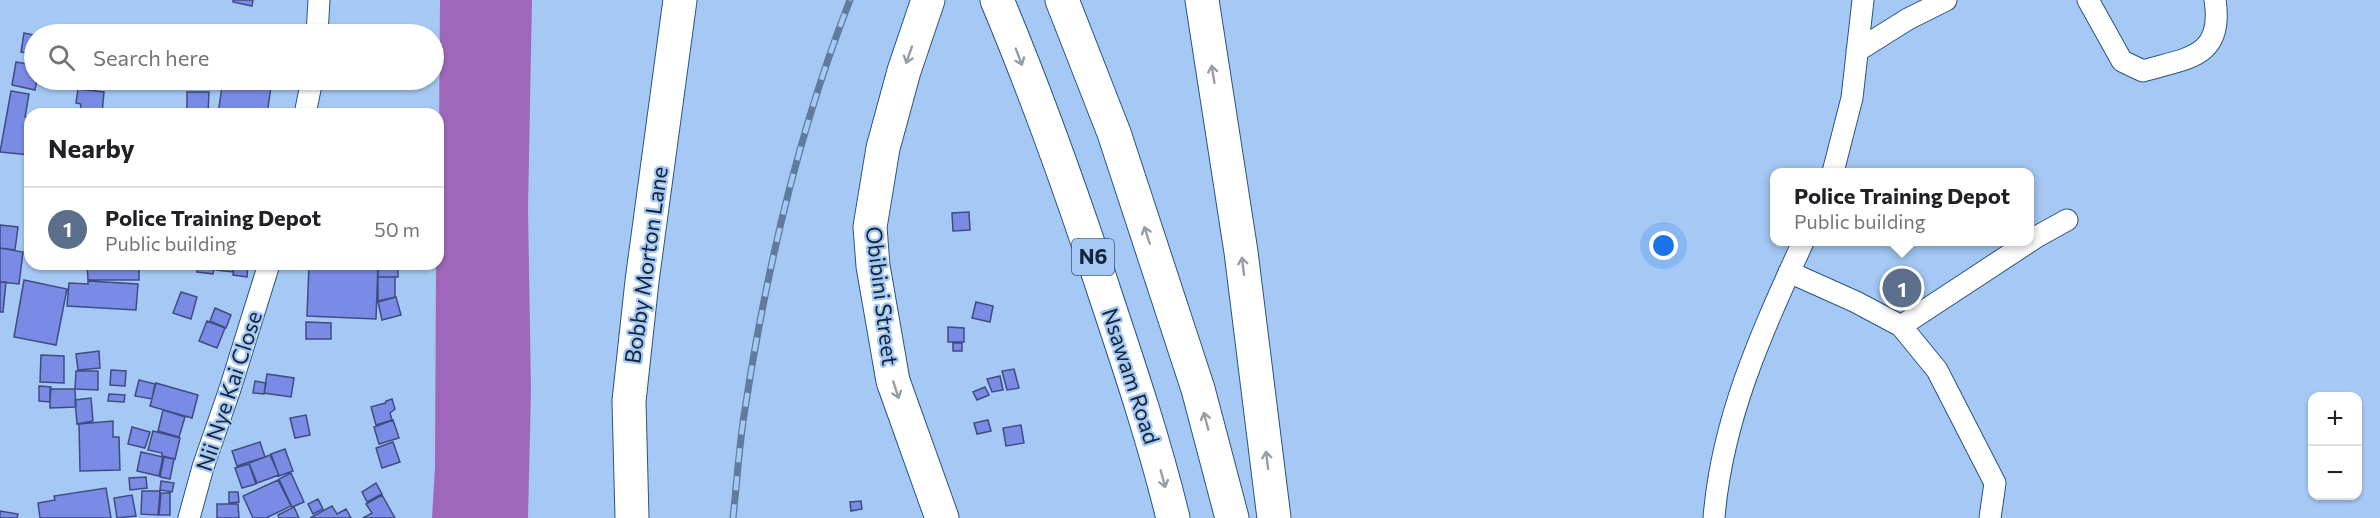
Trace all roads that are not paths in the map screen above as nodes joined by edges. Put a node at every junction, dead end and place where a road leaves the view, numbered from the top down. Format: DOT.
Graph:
graph roads {
  1 [pos="319,0"];
  2 [pos="928,0"];
  3 [pos="1062,0"];
  4 [pos="1202,0"];
  5 [pos="1863,0"];
  6 [pos="1946,0"];
  7 [pos="2088,0"];
  8 [pos="2215,0"];
  9 [pos="997,1"];
  10 [pos="682,4"];
  11 [pos="318,24"];
  12 [pos="1857,51"];
  13 [pos="310,90"];
  14 [pos="306,108"];
  15 [pos="1834,168"];
  16 [pos="2067,220"];
  17 [pos="2034,239"];
  18 [pos="1801,246"];
  19 [pos="2023,246"];
  20 [pos="267,270"];
  21 [pos="1789,272"];
  22 [pos="1900,326"];
  23 [pos="189,518"];
  24 [pos="632,518"];
  25 [pos="942,518"];
  26 [pos="1173,518"];
  27 [pos="1232,518"];
  28 [pos="1274,518"];
  29 [pos="1714,518"];
  30 [pos="1990,518"];
  1 -- 11 [label="lane"];
  2 -- 25 [label="main road, Obibini Street, one-way"];
  27 -- 3 [label="main road, N6, one-way"];
  28 -- 4 [label="main road, one-way"];
  5 -- 12 [label="lane"];
  6 -- 12 [label="lane"];
  7 -- 8 [label="lane"];
  9 -- 26 [label="main road, Nsawam Road / N6, one-way"];
  10 -- 24 [label="main road, Bobby Morton Lane"];
  12 -- 15 [label="lane"];
  13 -- 14 [label="lane"];
  16 -- 17 [label="lane"];
  18 -- 21 [label="lane"];
  19 -- 22 [label="lane"];
  20 -- 23 [label="lane, Nii Nye Kai Close"];
  21 -- 22 [label="lane"];
  21 -- 29 [label="lane"];
  22 -- 30 [label="lane"];
}
